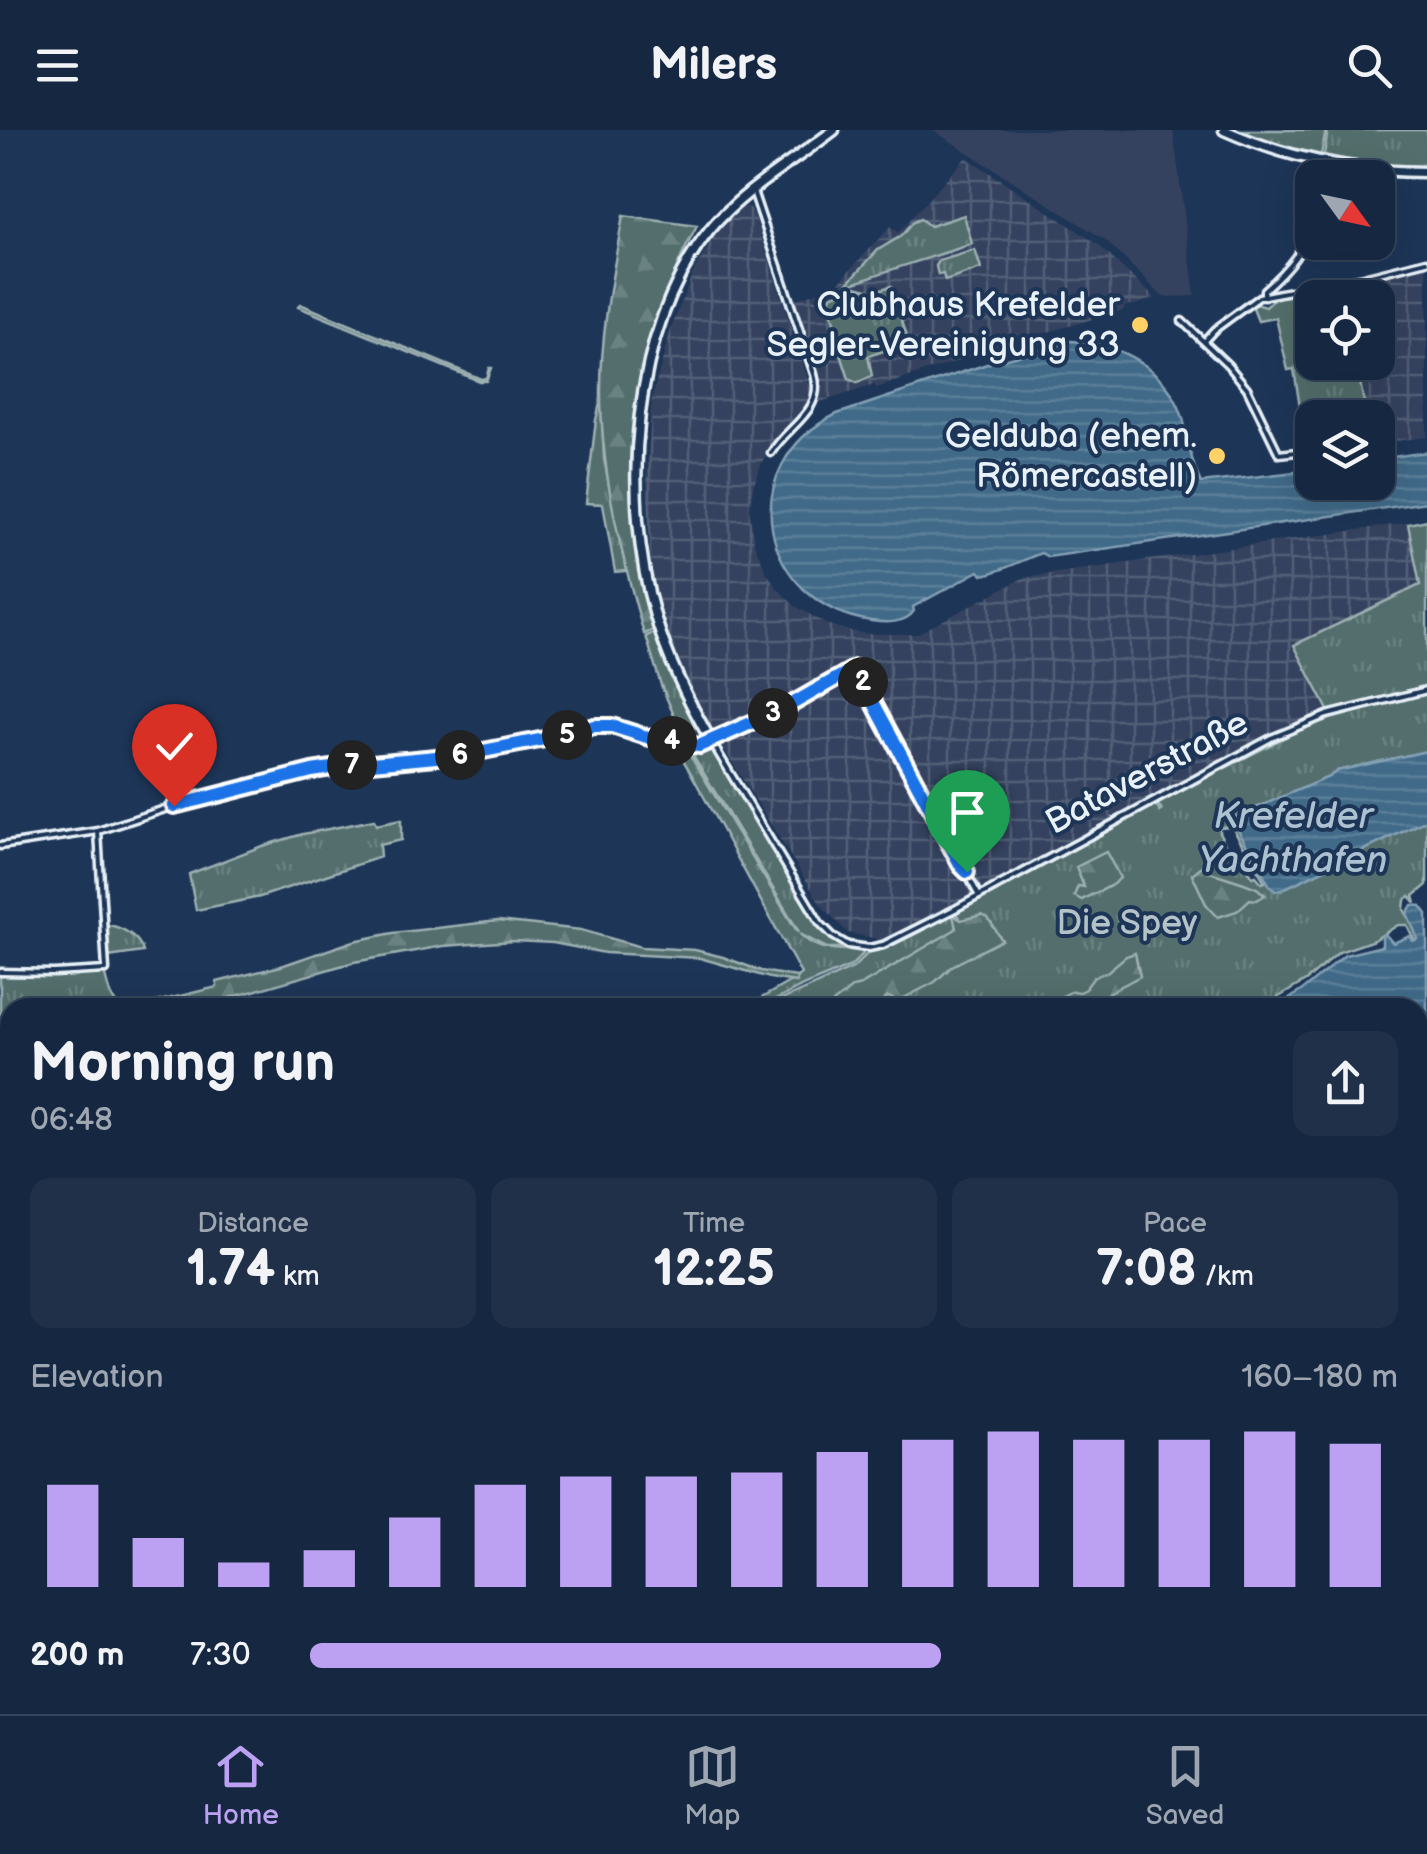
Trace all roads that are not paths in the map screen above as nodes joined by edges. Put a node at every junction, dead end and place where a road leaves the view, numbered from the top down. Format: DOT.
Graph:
graph roads {
  1 [pos="834,130"];
  2 [pos="1224,130"];
  3 [pos="1300,156"];
  4 [pos="1311,160"];
  5 [pos="1328,160"];
  6 [pos="1395,170"];
  7 [pos="1427,172"];
  8 [pos="750,193"];
  9 [pos="1295,258"];
  10 [pos="1427,262"];
  11 [pos="1261,297"];
  12 [pos="1182,321"];
  13 [pos="1204,341"];
  14 [pos="1295,451"];
  15 [pos="771,453"];
  16 [pos="1427,690"];
  17 [pos="710,741"];
  18 [pos="98,831"];
  19 [pos="0,846"];
  20 [pos="979,896"];
  21 [pos="0,972"];
  1 -- 8 [label="street, Bataverstraße"];
  2 -- 3 [label="street"];
  3 -- 4 [label="street"];
  3 -- 5 [label="street"];
  6 -- 7 [label="street"];
  8 -- 15 [label="street"];
  8 -- 17 [label="street, Bataverstraße"];
  9 -- 11 [label="street"];
  10 -- 11 [label="street"];
  11 -- 13 [label="street"];
  12 -- 13 [label="street"];
  13 -- 14 [label="street"];
  16 -- 20 [label="street, Bataverstraße"];
  17 -- 18 [label="street"];
  17 -- 20 [label="street, Bataverstraße"];
  17 -- 20 [label="street"];
  18 -- 19 [label="street"];
  18 -- 21 [label="street"];
}
